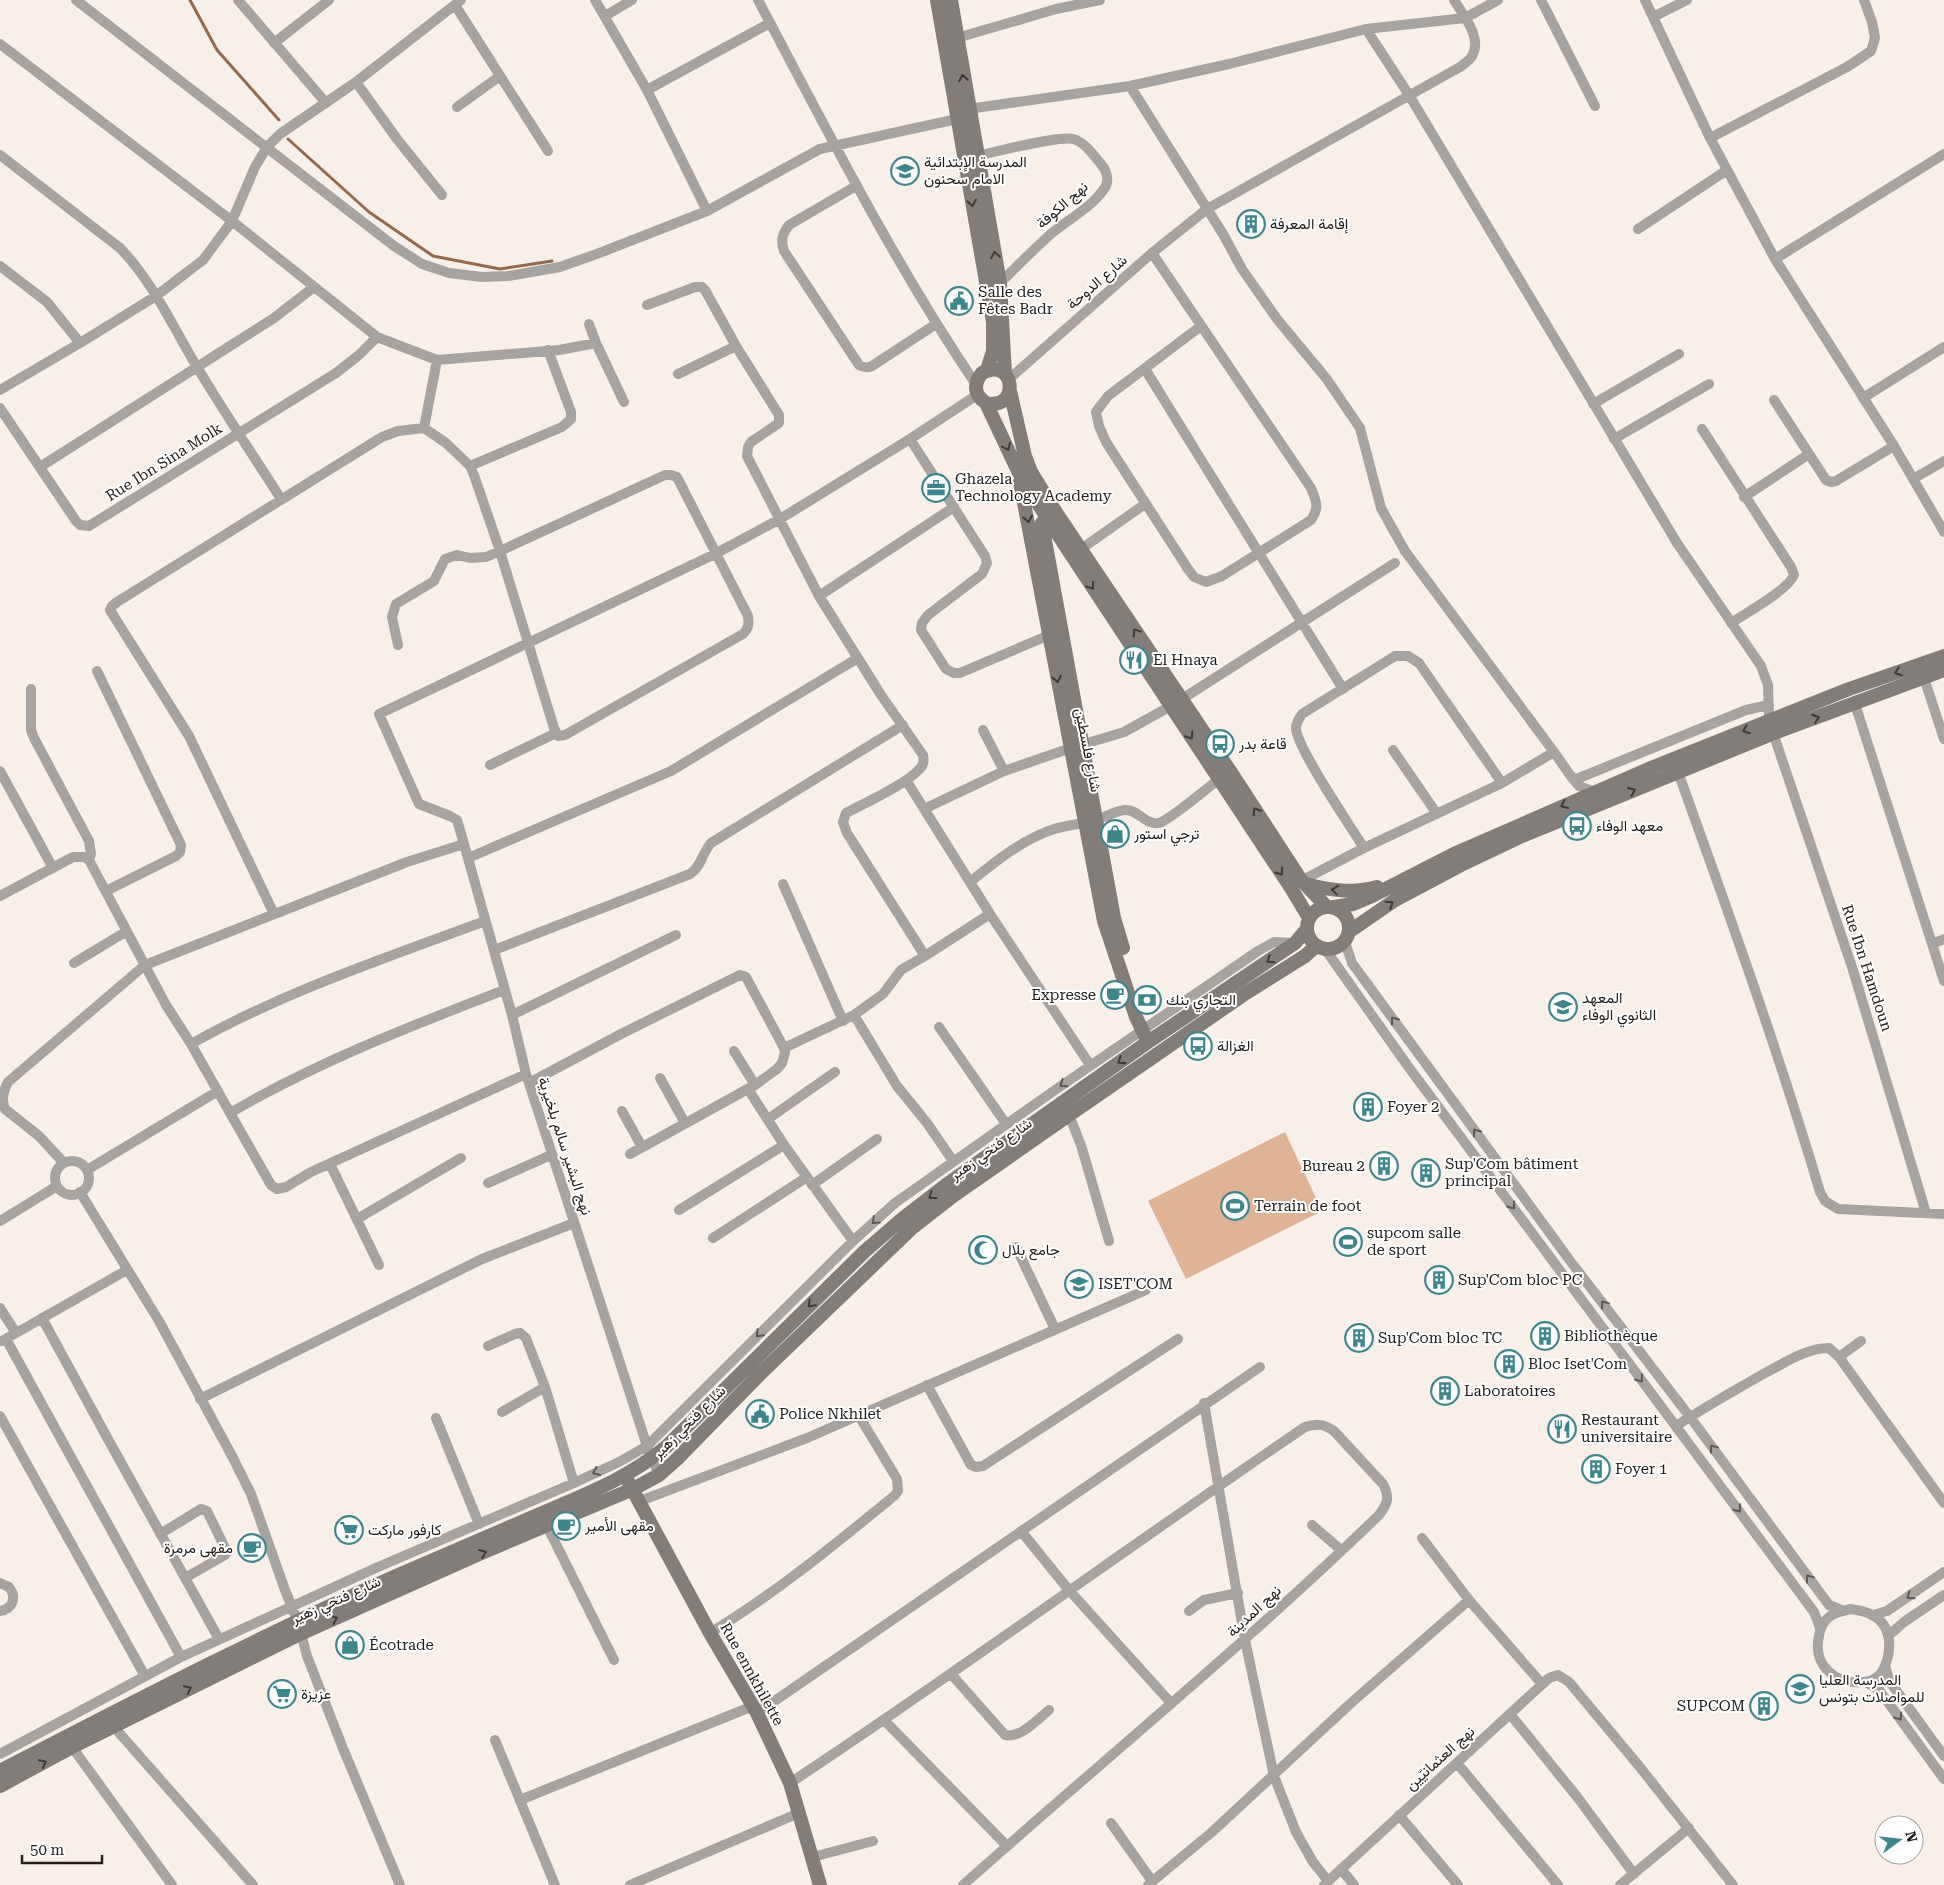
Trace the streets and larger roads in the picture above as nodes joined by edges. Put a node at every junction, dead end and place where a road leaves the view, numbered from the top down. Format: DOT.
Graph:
graph roads {
  1 [pos="76,0"];
  2 [pos="329,0"];
  3 [pos="595,0"];
  4 [pos="632,0"];
  5 [pos="758,0"];
  6 [pos="937,0"];
  7 [pos="951,0"];
  8 [pos="1100,0"];
  9 [pos="1454,0"];
  10 [pos="1498,0"];
  11 [pos="1541,0"];
  12 [pos="1645,0"];
  13 [pos="1686,0"];
  14 [pos="1864,0"];
  15 [pos="242,2"];
  16 [pos="458,2"];
  17 [pos="604,16"];
  18 [pos="1653,17"];
  19 [pos="1465,18"];
  20 [pos="770,23"];
  21 [pos="1366,28"];
  22 [pos="957,38"];
  23 [pos="274,43"];
  24 [pos="0,44"];
  25 [pos="500,76"];
  26 [pos="356,82"];
  27 [pos="1130,86"];
  28 [pos="647,90"];
  29 [pos="1409,95"];
  30 [pos="326,104"];
  31 [pos="457,106"];
  32 [pos="1595,106"];
  33 [pos="968,110"];
  34 [pos="957,119"];
  35 [pos="1710,138"];
  36 [pos="835,144"];
  37 [pos="267,147"];
  38 [pos="548,151"];
  39 [pos="0,154"];
  40 [pos="1944,154"];
  41 [pos="978,156"];
  42 [pos="964,159"];
  43 [pos="1727,170"];
  44 [pos="856,186"];
  45 [pos="442,195"];
  46 [pos="1207,209"];
  47 [pos="706,211"];
  48 [pos="232,221"];
  49 [pos="1638,229"];
  50 [pos="1152,253"];
  51 [pos="1775,259"];
  52 [pos="0,266"];
  53 [pos="1000,283"];
  54 [pos="314,287"];
  55 [pos="156,296"];
  56 [pos="647,305"];
  57 [pos="589,324"];
  58 [pos="936,324"];
  59 [pos="1200,326"];
  60 [pos="377,337"];
  61 [pos="80,343"];
  62 [pos="596,343"];
  63 [pos="736,346"];
  64 [pos="1944,347"];
  65 [pos="548,350"];
  66 [pos="1679,354"];
  67 [pos="438,360"];
  68 [pos="198,368"];
  69 [pos="1145,369"];
  70 [pos="987,370"];
  71 [pos="678,374"];
  72 [pos="1008,381"];
  73 [pos="1709,384"];
  74 [pos="0,390"];
  75 [pos="980,394"];
  76 [pos="1863,398"];
  77 [pos="1774,400"];
  78 [pos="624,402"];
  79 [pos="1593,404"];
  80 [pos="0,408"];
  81 [pos="424,428"];
  82 [pos="1702,429"];
  83 [pos="239,433"];
  84 [pos="1614,439"];
  85 [pos="910,440"];
  86 [pos="1894,446"];
  87 [pos="1809,454"];
  88 [pos="1944,461"];
  89 [pos="470,466"];
  90 [pos="40,467"];
  91 [pos="1018,471"];
  92 [pos="1913,479"];
  93 [pos="1744,497"];
  94 [pos="281,499"];
  95 [pos="1146,504"];
  96 [pos="954,507"];
  97 [pos="1051,515"];
  98 [pos="780,519"];
  99 [pos="1944,532"];
  100 [pos="500,551"];
  101 [pos="1076,553"];
  102 [pos="1258,553"];
  103 [pos="715,554"];
  104 [pos="1395,563"];
  105 [pos="819,596"];
  106 [pos="1302,623"];
  107 [pos="1731,623"];
  108 [pos="1055,633"];
  109 [pos="528,643"];
  110 [pos="398,645"];
  111 [pos="1944,656"];
  112 [pos="858,658"];
  113 [pos="1944,670"];
  114 [pos="97,671"];
  115 [pos="1924,678"];
  116 [pos="1343,689"];
  117 [pos="31,690"];
  118 [pos="1176,703"];
  119 [pos="1855,704"];
  120 [pos="1769,706"];
  121 [pos="903,725"];
  122 [pos="1771,727"];
  123 [pos="983,730"];
  124 [pos="556,733"];
  125 [pos="1944,739"];
  126 [pos="1076,746"];
  127 [pos="1393,750"];
  128 [pos="1554,752"];
  129 [pos="490,765"];
  130 [pos="0,771"];
  131 [pos="1004,771"];
  132 [pos="1678,772"];
  133 [pos="906,780"];
  134 [pos="1218,780"];
  135 [pos="1574,780"];
  136 [pos="1502,783"];
  137 [pos="1595,792"];
  138 [pos="924,809"];
  139 [pos="1436,814"];
  140 [pos="1090,821"];
  141 [pos="1364,848"];
  142 [pos="466,852"];
  143 [pos="89,860"];
  144 [pos="53,868"];
  145 [pos="1400,881"];
  146 [pos="970,882"];
  147 [pos="783,884"];
  148 [pos="1299,884"];
  149 [pos="106,891"];
  150 [pos="0,896"];
  151 [pos="1330,907"];
  152 [pos="274,914"];
  153 [pos="990,914"];
  154 [pos="485,922"];
  155 [pos="1308,924"];
  156 [pos="127,931"];
  157 [pos="676,935"];
  158 [pos="1347,936"];
  159 [pos="1944,939"];
  160 [pos="1932,944"];
  161 [pos="1320,947"];
  162 [pos="494,950"];
  163 [pos="925,956"];
  164 [pos="74,963"];
  165 [pos="145,966"];
  166 [pos="1944,981"];
  167 [pos="504,990"];
  168 [pos="512,1015"];
  169 [pos="854,1015"];
  170 [pos="843,1021"];
  171 [pos="938,1027"];
  172 [pos="1148,1034"];
  173 [pos="191,1044"];
  174 [pos="784,1048"];
  175 [pos="734,1051"];
  176 [pos="1090,1066"];
  177 [pos="835,1072"];
  178 [pos="527,1078"];
  179 [pos="660,1078"];
  180 [pos="751,1087"];
  181 [pos="218,1092"];
  182 [pos="622,1111"];
  183 [pos="230,1113"];
  184 [pos="1069,1115"];
  185 [pos="768,1119"];
  186 [pos="685,1123"];
  187 [pos="1006,1124"];
  188 [pos="876,1139"];
  189 [pos="784,1145"];
  190 [pos="642,1147"];
  191 [pos="630,1154"];
  192 [pos="551,1155"];
  193 [pos="461,1158"];
  194 [pos="953,1161"];
  195 [pos="64,1163"];
  196 [pos="330,1164"];
  197 [pos="87,1170"];
  198 [pos="809,1182"];
  199 [pos="488,1184"];
  200 [pos="57,1186"];
  201 [pos="80,1192"];
  202 [pos="679,1210"];
  203 [pos="1926,1213"];
  204 [pos="1944,1214"];
  205 [pos="358,1219"];
  206 [pos="0,1221"];
  207 [pos="574,1223"];
  208 [pos="713,1238"];
  209 [pos="853,1241"];
  210 [pos="1109,1241"];
  211 [pos="1016,1247"];
  212 [pos="379,1265"];
  213 [pos="127,1270"];
  214 [pos="1146,1290"];
  215 [pos="0,1308"];
  216 [pos="42,1318"];
  217 [pos="1055,1329"];
  218 [pos="16,1333"];
  219 [pos="1178,1340"];
  220 [pos="3,1341"];
  221 [pos="1861,1341"];
  222 [pos="488,1346"];
  223 [pos="1839,1357"];
  224 [pos="1260,1367"];
  225 [pos="927,1385"];
  226 [pos="544,1387"];
  227 [pos="200,1399"];
  228 [pos="1204,1403"];
  229 [pos="502,1412"];
  230 [pos="0,1416"];
  231 [pos="859,1416"];
  232 [pos="1690,1417"];
  233 [pos="436,1418"];
  234 [pos="1676,1426"];
  235 [pos="649,1452"];
  236 [pos="619,1462"];
  237 [pos="659,1475"];
  238 [pos="626,1476"];
  239 [pos="574,1483"];
  240 [pos="1218,1486"];
  241 [pos="636,1495"];
  242 [pos="1944,1503"];
  243 [pos="479,1524"];
  244 [pos="1312,1525"];
  245 [pos="547,1526"];
  246 [pos="1021,1531"];
  247 [pos="160,1534"];
  248 [pos="1422,1538"];
  249 [pos="1341,1550"];
  250 [pos="1944,1572"];
  251 [pos="184,1578"];
  252 [pos="0,1583"];
  253 [pos="1068,1590"];
  254 [pos="1238,1593"];
  255 [pos="1944,1595"];
  256 [pos="1469,1600"];
  257 [pos="293,1608"];
  258 [pos="1844,1610"];
  259 [pos="0,1611"];
  260 [pos="1189,1611"];
  261 [pos="1874,1615"];
  262 [pos="300,1627"];
  263 [pos="1820,1628"];
  264 [pos="710,1633"];
  265 [pos="1888,1636"];
  266 [pos="219,1639"];
  267 [pos="1245,1640"];
  268 [pos="181,1657"];
  269 [pos="614,1660"];
  270 [pos="1885,1666"];
  271 [pos="952,1674"];
  272 [pos="144,1676"];
  273 [pos="1866,1682"];
  274 [pos="1542,1684"];
  275 [pos="1171,1703"];
  276 [pos="755,1709"];
  277 [pos="1049,1710"];
  278 [pos="1510,1714"];
  279 [pos="884,1720"];
  280 [pos="114,1727"];
  281 [pos="495,1740"];
  282 [pos="72,1747"];
  283 [pos="0,1754"];
  284 [pos="1944,1756"];
  285 [pos="1457,1763"];
  286 [pos="0,1772"];
  287 [pos="1274,1776"];
  288 [pos="1944,1779"];
  289 [pos="790,1783"];
  290 [pos="0,1786"];
  291 [pos="520,1800"];
  292 [pos="799,1813"];
  293 [pos="1399,1815"];
  294 [pos="1111,1823"];
  295 [pos="1689,1828"];
  296 [pos="873,1841"];
  297 [pos="1007,1846"];
  298 [pos="813,1857"];
  299 [pos="1341,1868"];
  300 [pos="1634,1874"];
  301 [pos="1150,1883"];
  302 [pos="1326,1883"];
  303 [pos="172,1885"];
  304 [pos="253,1885"];
  305 [pos="400,1885"];
  306 [pos="555,1885"];
  307 [pos="630,1885"];
  308 [pos="820,1885"];
  309 [pos="963,1885"];
  310 [pos="1354,1885"];
  311 [pos="1458,1885"];
  312 [pos="1558,1885"];
  313 [pos="1620,1885"];
  314 [pos="1733,1885"];
  1 -- 37 [label="street"];
  2 -- 23 [label="street"];
  3 -- 17 [label="street"];
  4 -- 17 [label="street"];
  5 -- 20 [label="street"];
  6 -- 34 [label="street"];
  7 -- 22 [label="street"];
  8 -- 22 [label="street"];
  9 -- 19 [label="street"];
  10 -- 19 [label="street"];
  11 -- 32 [label="street"];
  12 -- 18 [label="street"];
  13 -- 18 [label="street"];
  14 -- 35 [label="street"];
  15 -- 23 [label="street"];
  16 -- 25 [label="street"];
  16 -- 26 [label="street"];
  17 -- 28 [label="street"];
  18 -- 35 [label="street"];
  19 -- 21 [label="street"];
  19 -- 29 [label="street, شارع الدوحة"];
  20 -- 28 [label="street"];
  20 -- 36 [label="street"];
  21 -- 27 [label="street"];
  21 -- 29 [label="street, Rue Ibn Hamdoun"];
  33 -- 22 [label="street, one-way"];
  23 -- 30 [label="street"];
  24 -- 48 [label="street"];
  25 -- 31 [label="street"];
  25 -- 38 [label="street"];
  26 -- 30 [label="street"];
  26 -- 45 [label="street"];
  27 -- 33 [label="street"];
  27 -- 46 [label="street"];
  28 -- 47 [label="street"];
  29 -- 46 [label="street, شارع الدوحة"];
  29 -- 79 [label="street, Rue Ibn Hamdoun"];
  30 -- 37 [label="street"];
  33 -- 41 [label="street"];
  34 -- 36 [label="street"];
  34 -- 42 [label="street"];
  35 -- 43 [label="street"];
  36 -- 44 [label="street"];
  36 -- 47 [label="street"];
  37 -- 47 [label="street"];
  37 -- 48 [label="street"];
  39 -- 55 [label="street"];
  40 -- 51 [label="street"];
  41 -- 42 [label="street, نهج الكوفة"];
  53 -- 41 [label="street, one-way"];
  41 -- 53 [label="street, نهج الكوفة"];
  42 -- 70 [label="street, one-way"];
  43 -- 49 [label="street"];
  43 -- 51 [label="street"];
  44 -- 58 [label="street"];
  44 -- 58 [label="street"];
  46 -- 50 [label="street, شارع الدوحة"];
  46 -- 128 [label="street"];
  48 -- 54 [label="street"];
  48 -- 55 [label="street"];
  50 -- 59 [label="street"];
  50 -- 72 [label="street, شارع الدوحة"];
  51 -- 76 [label="street"];
  52 -- 61 [label="street"];
  53 -- 72 [label="street"];
  54 -- 60 [label="street"];
  54 -- 68 [label="street"];
  55 -- 61 [label="street"];
  55 -- 68 [label="street"];
  56 -- 63 [label="street"];
  57 -- 62 [label="street"];
  58 -- 75 [label="street"];
  59 -- 69 [label="street"];
  59 -- 102 [label="street"];
  60 -- 67 [label="street"];
  60 -- 83 [label="street, Rue Ibn Sina Molk"];
  61 -- 74 [label="street"];
  62 -- 65 [label="street"];
  62 -- 78 [label="street"];
  63 -- 71 [label="street"];
  63 -- 98 [label="street"];
  64 -- 76 [label="street"];
  65 -- 67 [label="street"];
  65 -- 89 [label="street"];
  66 -- 79 [label="street"];
  67 -- 81 [label="street"];
  68 -- 83 [label="street"];
  68 -- 90 [label="street"];
  69 -- 95 [label="street"];
  69 -- 102 [label="street"];
  70 -- 72 [label="street"];
  70 -- 75 [label="street"];
  72 -- 75 [label="street"];
  72 -- 97 [label="street"];
  73 -- 84 [label="street"];
  75 -- 85 [label="street"];
  75 -- 91 [label="street, one-way"];
  76 -- 86 [label="street"];
  77 -- 87 [label="street"];
  79 -- 84 [label="street, Rue Ibn Hamdoun"];
  80 -- 90 [label="street, Rue Ibn Sina Molk"];
  81 -- 89 [label="street"];
  81 -- 94 [label="street"];
  82 -- 93 [label="street"];
  83 -- 90 [label="street, Rue Ibn Sina Molk"];
  83 -- 94 [label="street"];
  84 -- 107 [label="street, Rue Ibn Hamdoun"];
  85 -- 96 [label="street"];
  85 -- 98 [label="street"];
  86 -- 87 [label="street"];
  86 -- 92 [label="street"];
  87 -- 93 [label="street"];
  88 -- 92 [label="street"];
  89 -- 100 [label="street"];
  91 -- 97 [label="street"];
  91 -- 108 [label="street, شارع فلسطين, one-way"];
  92 -- 99 [label="street"];
  93 -- 107 [label="street"];
  94 -- 152 [label="street"];
  95 -- 101 [label="street"];
  95 -- 102 [label="street"];
  96 -- 105 [label="street"];
  96 -- 108 [label="street"];
  97 -- 101 [label="street"];
  97 -- 108 [label="street, شارع فلسطين"];
  98 -- 103 [label="street"];
  98 -- 105 [label="street"];
  100 -- 103 [label="street"];
  100 -- 109 [label="street"];
  100 -- 110 [label="street"];
  101 -- 118 [label="street"];
  102 -- 106 [label="street"];
  103 -- 109 [label="street"];
  103 -- 124 [label="street"];
  104 -- 106 [label="street"];
  105 -- 112 [label="street"];
  106 -- 116 [label="street"];
  106 -- 118 [label="street"];
  107 -- 120 [label="street, Rue Ibn Hamdoun"];
  108 -- 126 [label="street, شارع فلسطين"];
  109 -- 124 [label="street"];
  109 -- 142 [label="street, نهج البشير سالم بلخيرية"];
  111 -- 122 [label="street, one-way"];
  112 -- 121 [label="street"];
  112 -- 142 [label="street"];
  113 -- 115 [label="street"];
  114 -- 149 [label="street"];
  115 -- 119 [label="street"];
  115 -- 125 [label="street"];
  116 -- 136 [label="street"];
  116 -- 141 [label="street"];
  117 -- 143 [label="street"];
  118 -- 126 [label="street"];
  118 -- 134 [label="street, one-way"];
  148 -- 118 [label="street, one-way"];
  122 -- 119 [label="street, one-way"];
  119 -- 160 [label="street"];
  120 -- 122 [label="street, Rue Ibn Hamdoun"];
  120 -- 135 [label="street"];
  121 -- 133 [label="street"];
  121 -- 162 [label="street"];
  122 -- 132 [label="street"];
  122 -- 137 [label="street, one-way"];
  122 -- 203 [label="street, Rue Ibn Hamdoun"];
  123 -- 131 [label="street"];
  124 -- 129 [label="street"];
  126 -- 131 [label="street"];
  126 -- 140 [label="street, شارع فلسطين"];
  127 -- 139 [label="street"];
  128 -- 135 [label="street"];
  128 -- 136 [label="street"];
  130 -- 144 [label="street"];
  131 -- 138 [label="street"];
  158 -- 132 [label="street, one-way"];
  132 -- 203 [label="street"];
  133 -- 138 [label="street"];
  133 -- 163 [label="street"];
  134 -- 140 [label="street"];
  134 -- 148 [label="street, one-way"];
  135 -- 137 [label="street"];
  136 -- 139 [label="street"];
  137 -- 145 [label="street, one-way"];
  138 -- 146 [label="street"];
  139 -- 141 [label="street"];
  140 -- 146 [label="street"];
  140 -- 172 [label="street, شارع فلسطين"];
  141 -- 148 [label="street"];
  142 -- 152 [label="street"];
  142 -- 154 [label="street, نهج البشير سالم بلخيرية"];
  143 -- 144 [label="street"];
  143 -- 149 [label="street"];
  144 -- 150 [label="street"];
  145 -- 148 [label="street, one-way"];
  145 -- 151 [label="street"];
  146 -- 153 [label="street"];
  147 -- 170 [label="street"];
  148 -- 151 [label="street"];
  148 -- 155 [label="street"];
  149 -- 156 [label="street"];
  151 -- 155 [label="street"];
  151 -- 158 [label="street"];
  152 -- 165 [label="street"];
  153 -- 163 [label="street"];
  153 -- 176 [label="street"];
  154 -- 162 [label="street, نهج البشير سالم بلخيرية"];
  154 -- 173 [label="street"];
  155 -- 161 [label="street"];
  155 -- 172 [label="street, شارع فتحي زهير, one-way"];
  156 -- 164 [label="street"];
  156 -- 165 [label="street"];
  157 -- 168 [label="street"];
  158 -- 161 [label="street"];
  232 -- 158 [label="street, one-way"];
  159 -- 160 [label="street"];
  160 -- 166 [label="street"];
  161 -- 184 [label="street, شارع فتحي زهير"];
  161 -- 234 [label="street, one-way"];
  162 -- 167 [label="street, نهج البشير سالم بلخيرية"];
  163 -- 169 [label="street"];
  165 -- 173 [label="street"];
  165 -- 195 [label="street"];
  167 -- 168 [label="street, نهج البشير سالم بلخيرية"];
  167 -- 183 [label="street"];
  168 -- 178 [label="street, نهج البشير سالم بلخيرية"];
  169 -- 170 [label="street"];
  169 -- 194 [label="street"];
  170 -- 174 [label="street"];
  171 -- 187 [label="street"];
  172 -- 176 [label="street"];
  172 -- 235 [label="street, شارع فتحي زهير, one-way"];
  173 -- 181 [label="street"];
  174 -- 178 [label="street"];
  174 -- 180 [label="street"];
  175 -- 180 [label="street"];
  176 -- 187 [label="street, one-way"];
  177 -- 185 [label="street"];
  178 -- 192 [label="street, نهج البشير سالم بلخيرية"];
  178 -- 196 [label="street"];
  179 -- 186 [label="street"];
  180 -- 185 [label="street"];
  180 -- 186 [label="street"];
  181 -- 183 [label="street"];
  181 -- 197 [label="street"];
  182 -- 190 [label="street"];
  183 -- 196 [label="street"];
  184 -- 210 [label="street"];
  184 -- 237 [label="street, شارع فتحي زهير"];
  185 -- 189 [label="street"];
  186 -- 190 [label="street"];
  187 -- 194 [label="street"];
  188 -- 198 [label="street"];
  189 -- 198 [label="street"];
  189 -- 202 [label="street"];
  190 -- 191 [label="street"];
  192 -- 199 [label="street"];
  192 -- 207 [label="street, نهج البشير سالم بلخيرية"];
  193 -- 205 [label="street"];
  194 -- 209 [label="street, one-way"];
  195 -- 197 [label="street"];
  195 -- 200 [label="street"];
  196 -- 205 [label="street"];
  197 -- 201 [label="street"];
  198 -- 208 [label="street"];
  198 -- 209 [label="street"];
  200 -- 201 [label="street"];
  200 -- 206 [label="street"];
  201 -- 213 [label="street"];
  203 -- 204 [label="street"];
  205 -- 212 [label="street"];
  207 -- 227 [label="street"];
  207 -- 235 [label="street, نهج البشير سالم بلخيرية"];
  209 -- 235 [label="street, one-way"];
  211 -- 217 [label="street"];
  213 -- 216 [label="street"];
  213 -- 227 [label="street"];
  214 -- 217 [label="street"];
  215 -- 218 [label="street"];
  216 -- 218 [label="street"];
  216 -- 247 [label="street"];
  217 -- 225 [label="street"];
  218 -- 220 [label="street"];
  219 -- 225 [label="street"];
  220 -- 268 [label="street"];
  221 -- 223 [label="street"];
  222 -- 226 [label="street"];
  223 -- 232 [label="street"];
  223 -- 242 [label="street"];
  224 -- 228 [label="street"];
  225 -- 231 [label="street"];
  226 -- 229 [label="street"];
  226 -- 239 [label="street"];
  227 -- 257 [label="street"];
  228 -- 240 [label="street"];
  228 -- 246 [label="street"];
  230 -- 272 [label="street"];
  231 -- 241 [label="street"];
  231 -- 264 [label="street"];
  232 -- 234 [label="street"];
  258 -- 232 [label="street, one-way"];
  233 -- 243 [label="street"];
  234 -- 263 [label="street, one-way"];
  235 -- 236 [label="street"];
  235 -- 237 [label="street, نهج البشير سالم بلخيرية"];
  235 -- 238 [label="street, شارع فتحي زهير"];
  236 -- 238 [label="street"];
  236 -- 239 [label="street, one-way"];
  237 -- 241 [label="street, شارع فتحي زهير"];
  238 -- 241 [label="street, Rue ennkhilette"];
  238 -- 262 [label="street, شارع فتحي زهير"];
  239 -- 243 [label="street"];
  240 -- 249 [label="street, نهج المدينة"];
  240 -- 253 [label="street"];
  240 -- 254 [label="street"];
  241 -- 245 [label="street, شارع فتحي زهير"];
  241 -- 264 [label="street, Rue ennkhilette"];
  243 -- 257 [label="street"];
  244 -- 249 [label="street"];
  262 -- 245 [label="street, شارع فتحي زهير, one-way"];
  245 -- 269 [label="street"];
  246 -- 253 [label="street"];
  246 -- 276 [label="street"];
  247 -- 251 [label="street"];
  247 -- 251 [label="street"];
  248 -- 256 [label="street"];
  249 -- 267 [label="street, نهج المدينة"];
  250 -- 261 [label="street, one-way"];
  251 -- 266 [label="street"];
  252 -- 259 [label="street"];
  253 -- 271 [label="street"];
  253 -- 275 [label="street"];
  254 -- 260 [label="street"];
  254 -- 267 [label="street"];
  255 -- 265 [label="street"];
  256 -- 274 [label="street"];
  256 -- 287 [label="street"];
  257 -- 262 [label="street"];
  257 -- 266 [label="street"];
  258 -- 261 [label="street"];
  258 -- 263 [label="street"];
  261 -- 265 [label="street"];
  280 -- 262 [label="street, شارع فتحي زهير, one-way"];
  262 -- 286 [label="street, شارع فتحي زهير"];
  262 -- 305 [label="street"];
  263 -- 273 [label="street"];
  264 -- 276 [label="street, Rue ennkhilette"];
  265 -- 270 [label="street"];
  266 -- 268 [label="street"];
  267 -- 275 [label="street, نهج المدينة"];
  267 -- 287 [label="street"];
  268 -- 272 [label="street"];
  270 -- 273 [label="street"];
  270 -- 284 [label="street"];
  271 -- 277 [label="street"];
  271 -- 279 [label="street"];
  272 -- 283 [label="street"];
  273 -- 288 [label="street, one-way"];
  274 -- 278 [label="street, نهج العثمانيّين"];
  274 -- 295 [label="street, نهج العثمانيّين"];
  275 -- 297 [label="street, نهج المدينة"];
  276 -- 289 [label="street, Rue ennkhilette"];
  276 -- 291 [label="street"];
  278 -- 285 [label="street, نهج العثمانيّين"];
  278 -- 300 [label="street"];
  279 -- 289 [label="street"];
  279 -- 297 [label="street"];
  280 -- 282 [label="street, شارع فتحي زهير"];
  280 -- 304 [label="street"];
  281 -- 291 [label="street"];
  290 -- 282 [label="street, شارع فتحي زهير, one-way"];
  282 -- 303 [label="street"];
  285 -- 293 [label="street, نهج العثمانيّين"];
  285 -- 312 [label="street"];
  287 -- 301 [label="street"];
  287 -- 302 [label="street"];
  289 -- 292 [label="street, Rue ennkhilette"];
  291 -- 306 [label="street"];
  292 -- 298 [label="street, Rue ennkhilette"];
  292 -- 307 [label="street"];
  293 -- 299 [label="street, نهج العثمانيّين"];
  293 -- 311 [label="street"];
  294 -- 301 [label="street"];
  295 -- 300 [label="street"];
  295 -- 314 [label="street"];
  296 -- 298 [label="street"];
  297 -- 309 [label="street, نهج المدينة"];
  298 -- 308 [label="street, Rue ennkhilette"];
  299 -- 302 [label="street, نهج العثمانيّين"];
  299 -- 310 [label="street"];
  300 -- 313 [label="street"];
}
